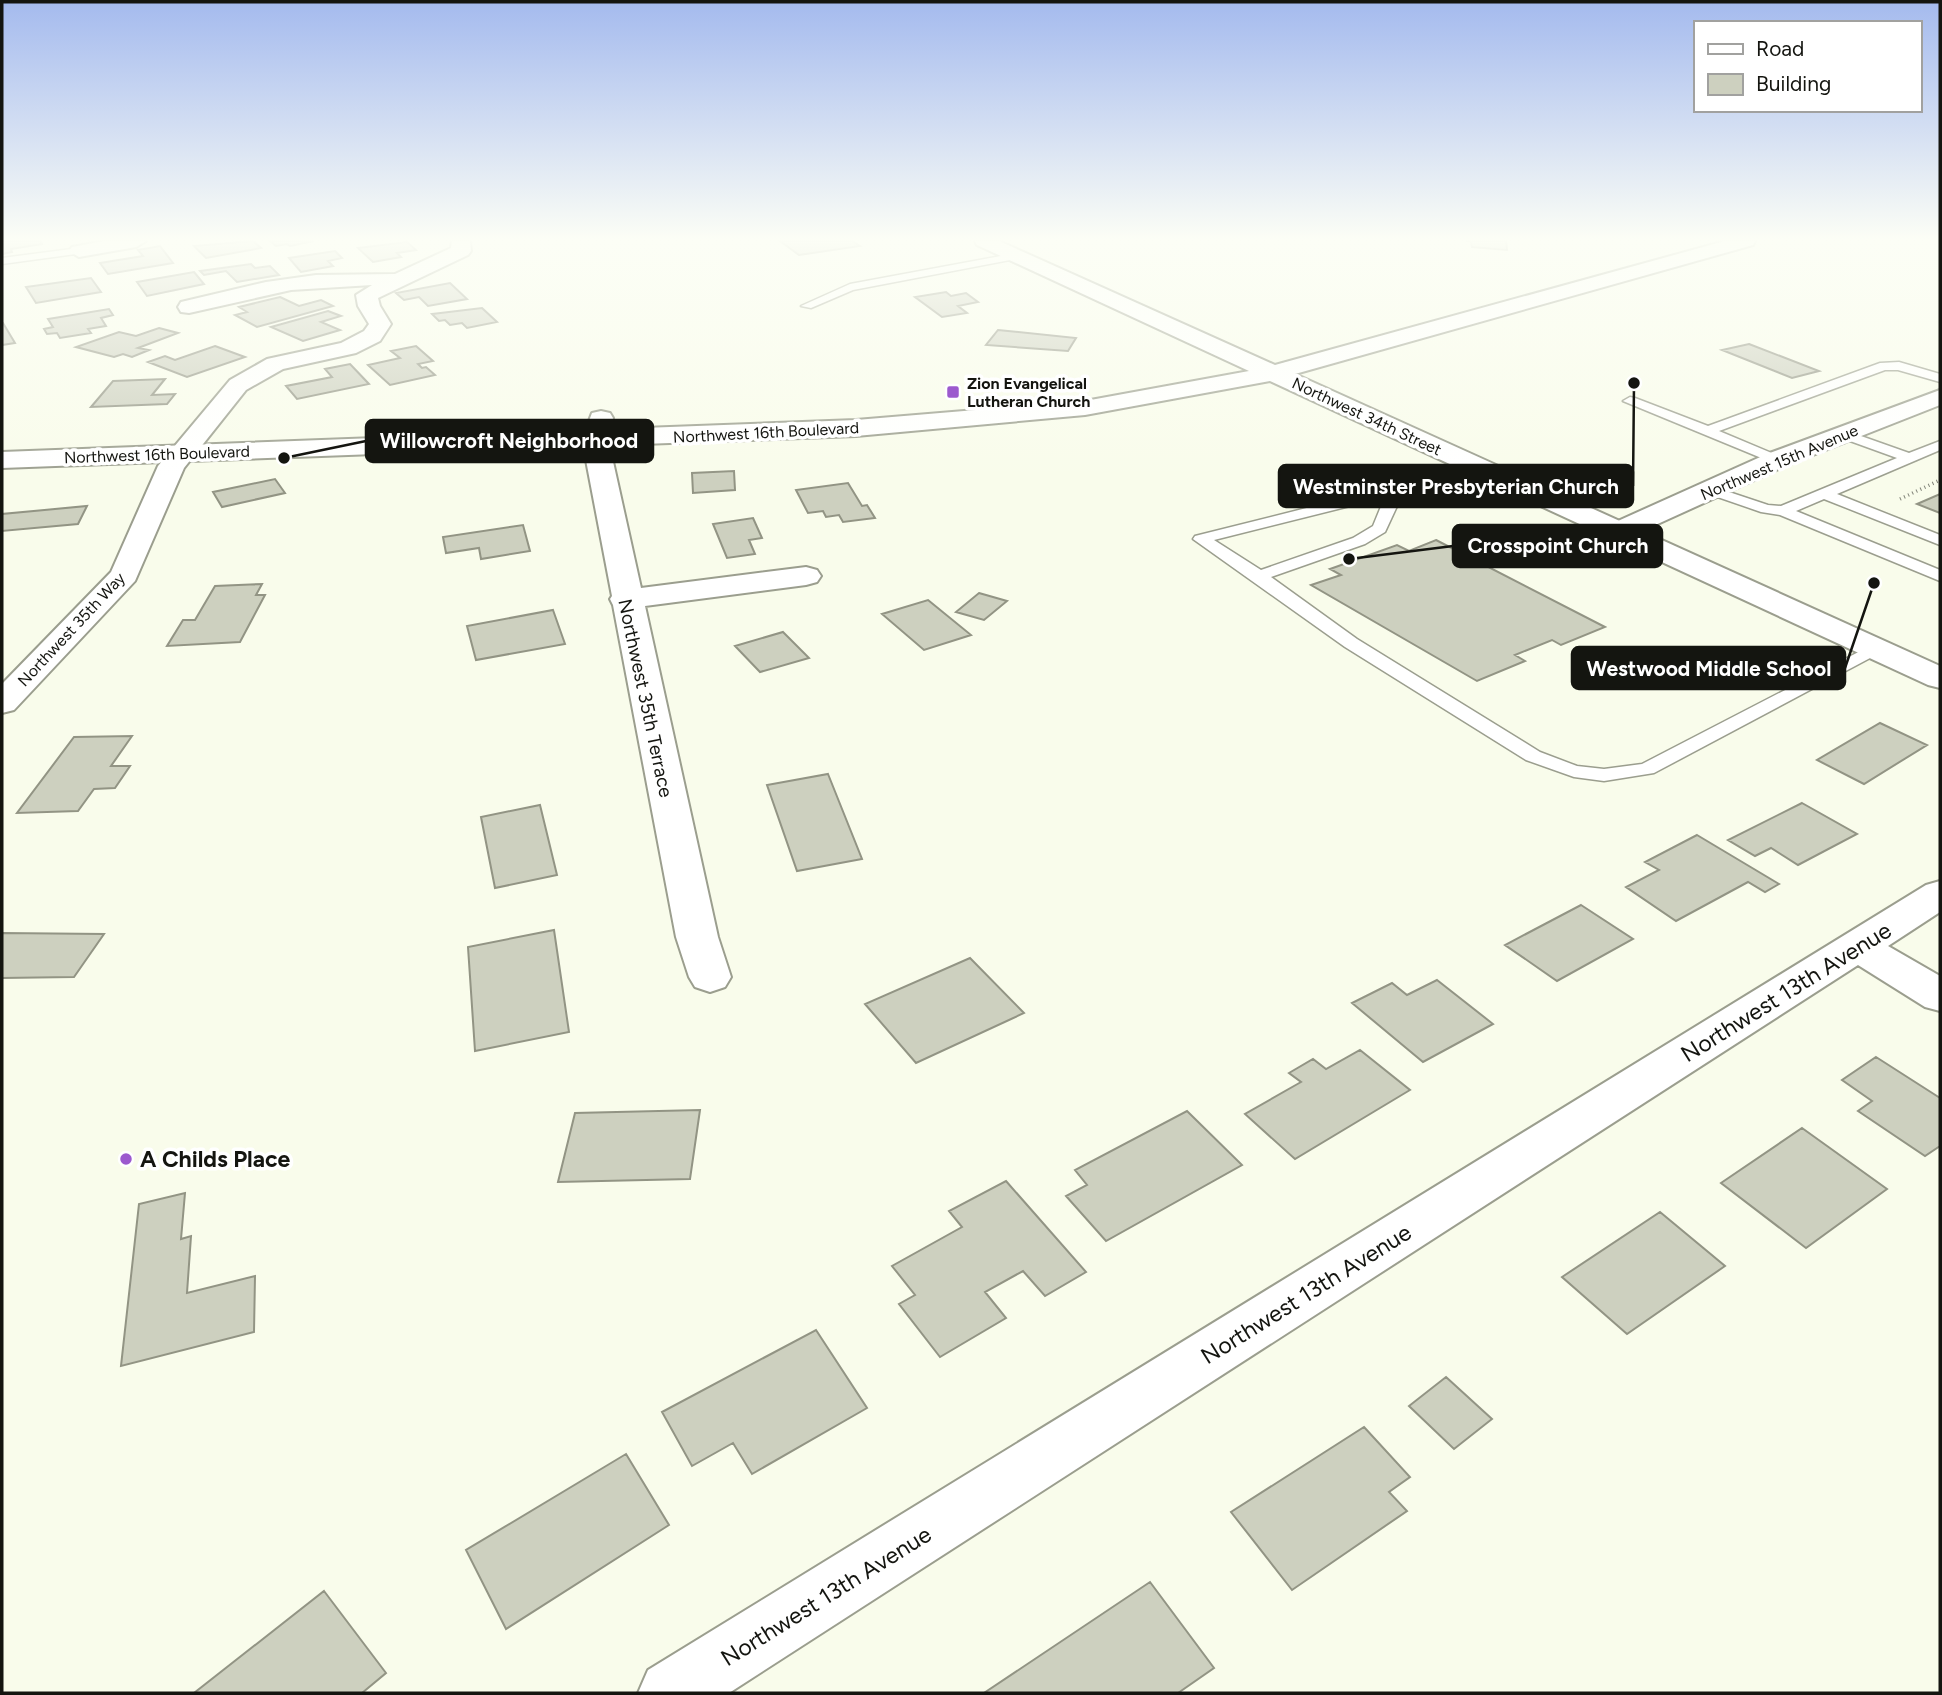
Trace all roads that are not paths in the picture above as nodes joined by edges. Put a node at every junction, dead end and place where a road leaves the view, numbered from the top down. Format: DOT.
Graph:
graph roads {
  1 [pos="378,320"];
  2 [pos="1159,320"];
  3 [pos="1395,320"];
  4 [pos="1463,320"];
  5 [pos="1247,360"];
  6 [pos="1274,373"];
  7 [pos="1940,378"];
  8 [pos="1940,397"];
  9 [pos="1630,401"];
  10 [pos="598,429"];
  11 [pos="1710,432"];
  12 [pos="1844,433"];
  13 [pos="2,441"];
  14 [pos="188,444"];
  15 [pos="1940,445"];
  16 [pos="1910,457"];
  17 [pos="2,460"];
  18 [pos="1776,460"];
  19 [pos="1482,468"];
  20 [pos="1711,490"];
  21 [pos="1824,494"];
  22 [pos="1383,495"];
  23 [pos="1783,511"];
  24 [pos="1619,531"];
  25 [pos="1940,540"];
  26 [pos="806,576"];
  27 [pos="1259,576"];
  28 [pos="1940,576"];
  29 [pos="625,599"];
  30 [pos="1878,649"];
  31 [pos="1940,678"];
  32 [pos="2,703"];
  33 [pos="1940,894"];
  34 [pos="1858,946"];
  35 [pos="710,976"];
  36 [pos="1940,996"];
  37 [pos="671,1693"];
  1 -- 14 [label="main road, Northwest 35th Way"];
  2 -- 5 [label="main road, Northwest 34th Street"];
  3 -- 5 [label="main road, Northwest 16th Boulevard"];
  4 -- 6 [label="main road, Northwest 16th Boulevard"];
  5 -- 6 [label="main road, Northwest 34th Street"];
  5 -- 10 [label="main road, Northwest 16th Boulevard"];
  6 -- 10 [label="main road, Northwest 16th Boulevard"];
  6 -- 19 [label="main road, Northwest 34th Street"];
  7 -- 11 [label="lane"];
  8 -- 12 [label="main road, Northwest 15th Avenue"];
  9 -- 11 [label="lane"];
  10 -- 14 [label="main road, Northwest 16th Boulevard"];
  10 -- 29 [label="main road, Northwest 35th Terrace"];
  11 -- 18 [label="lane"];
  12 -- 16 [label="lane"];
  12 -- 18 [label="main road, Northwest 15th Avenue"];
  13 -- 14 [label="main road, Northwest 16th Boulevard"];
  14 -- 17 [label="main road, Northwest 16th Boulevard"];
  14 -- 32 [label="main road, Northwest 35th Way"];
  15 -- 16 [label="lane"];
  16 -- 21 [label="lane"];
  18 -- 20 [label="main road, Northwest 15th Avenue"];
  19 -- 22 [label="lane"];
  19 -- 24 [label="main road, Northwest 34th Street"];
  20 -- 23 [label="lane"];
  20 -- 24 [label="main road, Northwest 15th Avenue"];
  21 -- 23 [label="lane"];
  21 -- 25 [label="lane"];
  22 -- 27 [label="lane"];
  22 -- 27 [label="lane"];
  23 -- 28 [label="lane"];
  24 -- 30 [label="main road, Northwest 34th Street"];
  26 -- 29 [label="main road"];
  27 -- 30 [label="lane"];
  29 -- 35 [label="main road, Northwest 35th Terrace"];
  30 -- 31 [label="main road, Northwest 34th Street"];
  33 -- 34 [label="main road, Northwest 13th Avenue"];
  34 -- 36 [label="main road"];
  34 -- 37 [label="main road, Northwest 13th Avenue"];
}
